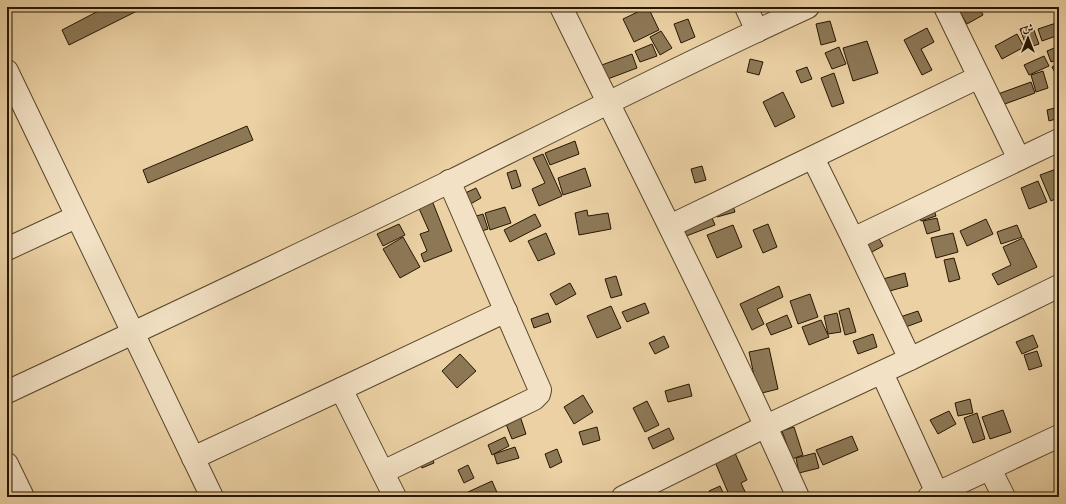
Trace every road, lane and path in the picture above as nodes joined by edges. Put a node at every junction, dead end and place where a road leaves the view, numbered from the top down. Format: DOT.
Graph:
graph roads {
  1 [pos="561,7"];
  2 [pos="746,7"];
  3 [pos="808,7"];
  4 [pos="945,7"];
  5 [pos="757,31"];
  6 [pos="7,71"];
  7 [pos="979,77"];
  8 [pos="608,102"];
  9 [pos="1059,140"];
  10 [pos="813,158"];
  11 [pos="1019,159"];
  12 [pos="449,181"];
  13 [pos="76,217"];
  14 [pos="670,226"];
  15 [pos="853,239"];
  16 [pos="7,248"];
  17 [pos="1059,286"];
  18 [pos="506,311"];
  19 [pos="134,333"];
  20 [pos="910,360"];
  21 [pos="882,372"];
  22 [pos="342,389"];
  23 [pos="7,392"];
  24 [pos="766,426"];
  25 [pos="1059,436"];
  26 [pos="193,458"];
  27 [pos="7,464"];
  28 [pos="990,469"];
  29 [pos="382,472"];
  30 [pos="933,495"];
  31 [pos="23,497"];
  32 [pos="212,497"];
  33 [pos="395,497"];
  34 [pos="623,497"];
  35 [pos="798,497"];
  36 [pos="1004,497"];
  1 -- 8 [label="street"];
  2 -- 5 [label="street"];
  3 -- 5 [label="street"];
  4 -- 7 [label="street"];
  5 -- 8 [label="street"];
  6 -- 13 [label="street"];
  7 -- 10 [label="street"];
  7 -- 11 [label="street"];
  8 -- 12 [label="street"];
  8 -- 14 [label="street"];
  9 -- 11 [label="street"];
  10 -- 14 [label="street"];
  10 -- 15 [label="street"];
  11 -- 15 [label="street"];
  12 -- 18 [label="street"];
  12 -- 19 [label="street"];
  13 -- 16 [label="street"];
  13 -- 19 [label="street"];
  14 -- 24 [label="street"];
  15 -- 20 [label="street"];
  17 -- 20 [label="street"];
  18 -- 22 [label="street"];
  18 -- 29 [label="street"];
  19 -- 23 [label="street"];
  19 -- 26 [label="street"];
  20 -- 21 [label="street"];
  21 -- 24 [label="street"];
  21 -- 30 [label="street"];
  22 -- 26 [label="street"];
  22 -- 29 [label="street"];
  24 -- 34 [label="street"];
  24 -- 35 [label="street"];
  25 -- 28 [label="street"];
  26 -- 32 [label="street"];
  27 -- 31 [label="street"];
  28 -- 30 [label="street"];
  28 -- 36 [label="street"];
  29 -- 33 [label="street"];
}
